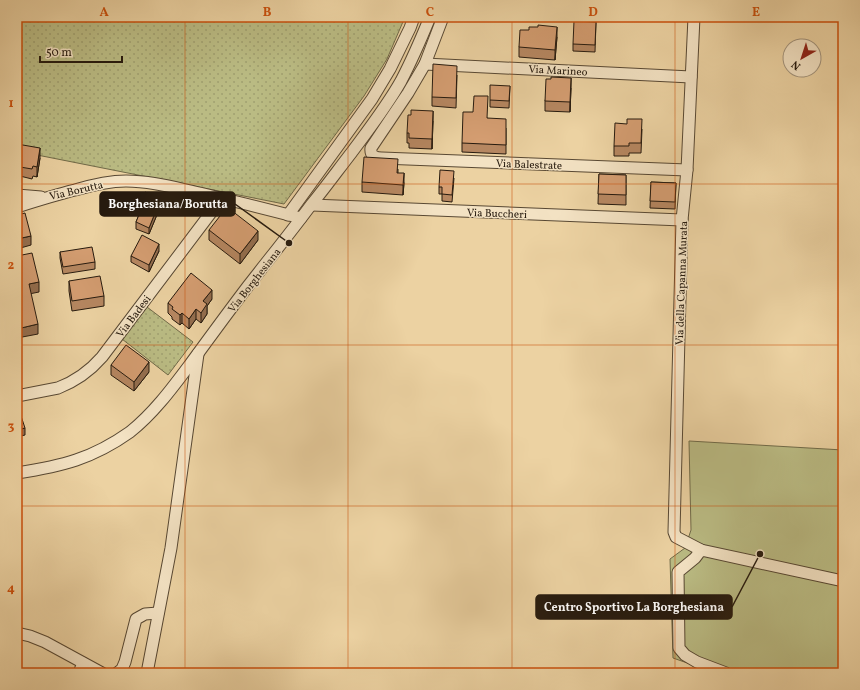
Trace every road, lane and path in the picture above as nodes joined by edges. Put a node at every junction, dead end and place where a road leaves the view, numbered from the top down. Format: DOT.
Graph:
graph roads {
  1 [pos="414,17"];
  2 [pos="430,17"];
  3 [pos="443,17"];
  4 [pos="694,17"];
  5 [pos="410,28"];
  6 [pos="423,33"];
  7 [pos="425,64"];
  8 [pos="691,77"];
  9 [pos="688,170"];
  10 [pos="17,195"];
  11 [pos="46,197"];
  12 [pos="222,198"];
  13 [pos="312,205"];
  14 [pos="17,207"];
  15 [pos="288,215"];
  16 [pos="301,218"];
  17 [pos="682,220"];
  18 [pos="198,353"];
  19 [pos="17,396"];
  20 [pos="17,473"];
  21 [pos="702,550"];
  22 [pos="843,581"];
  23 [pos="158,613"];
  24 [pos="17,633"];
  25 [pos="81,668"];
  26 [pos="102,673"];
  27 [pos="117,673"];
  28 [pos="147,673"];
  29 [pos="726,673"];
  1 -- 5 [label="street"];
  2 -- 6 [label="street, Via Borghesiana"];
  3 -- 7 [label="street"];
  4 -- 8 [label="street, Via della Capanna Murata"];
  5 -- 6 [label="street"];
  5 -- 15 [label="street"];
  6 -- 13 [label="street, Via Borghesiana"];
  7 -- 8 [label="street, Via Marineo"];
  7 -- 9 [label="street, Via Balestrate"];
  8 -- 9 [label="street, Via della Capanna Murata"];
  9 -- 17 [label="street, Via della Capanna Murata"];
  10 -- 11 [label="street"];
  11 -- 12 [label="street, Via Borutta"];
  11 -- 14 [label="street, Via Borutta"];
  12 -- 15 [label="street, Via Borutta"];
  12 -- 19 [label="street, Via Badesi"];
  13 -- 16 [label="street, Via Borghesiana"];
  13 -- 17 [label="street, Via Buccheri"];
  15 -- 16 [label="street, Via Borutta"];
  16 -- 18 [label="street, Via Borghesiana"];
  17 -- 21 [label="street, Via della Capanna Murata"];
  18 -- 20 [label="street, Via Borghesiana"];
  18 -- 23 [label="street"];
  21 -- 22 [label="street"];
  21 -- 29 [label="street"];
  23 -- 27 [label="street"];
  23 -- 28 [label="street"];
  24 -- 25 [label="street"];
  25 -- 26 [label="street"];
}
